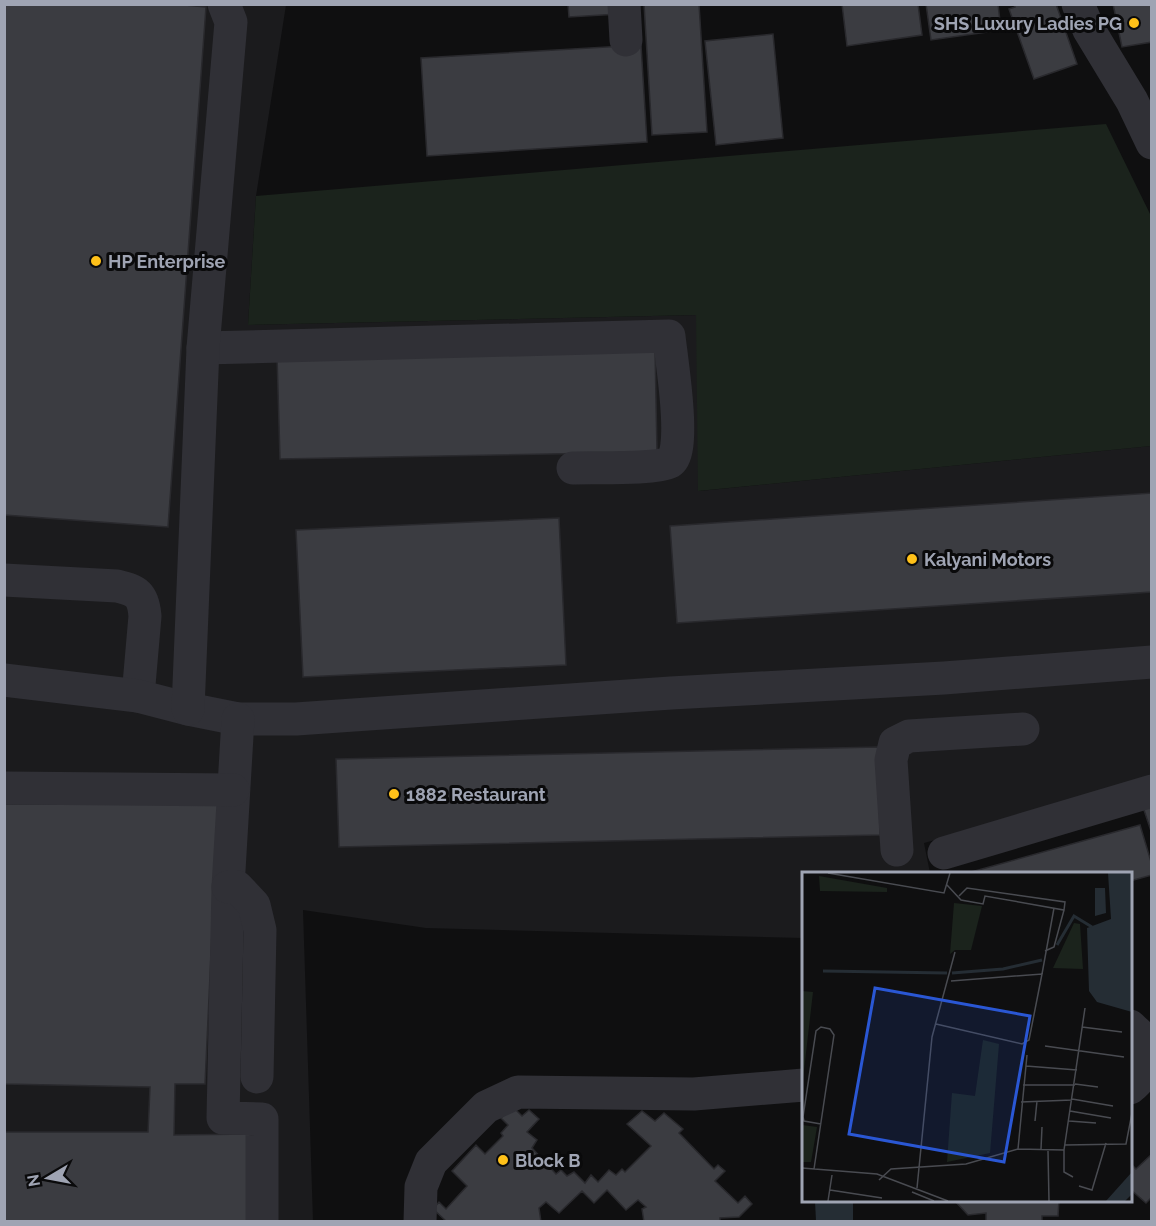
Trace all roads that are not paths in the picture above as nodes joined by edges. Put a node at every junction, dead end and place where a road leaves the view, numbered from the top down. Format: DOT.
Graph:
graph roads {
  1 [pos="224,4"];
  2 [pos="624,4"];
  3 [pos="1078,4"];
  4 [pos="626,40"];
  5 [pos="1142,94"];
  6 [pos="1152,143"];
  7 [pos="203,348"];
  8 [pos="573,468"];
  9 [pos="4,580"];
  10 [pos="1152,662"];
  11 [pos="4,680"];
  12 [pos="138,696"];
  13 [pos="188,710"];
  14 [pos="238,719"];
  15 [pos="1023,729"];
  16 [pos="4,788"];
  17 [pos="233,790"];
  18 [pos="1152,791"];
  19 [pos="897,850"];
  20 [pos="944,853"];
  21 [pos="228,887"];
  22 [pos="1142,1035"];
  23 [pos="257,1077"];
  24 [pos="802,1085"];
  25 [pos="1132,1088"];
  26 [pos="262,1221"];
  27 [pos="420,1221"];
  1 -- 7 [label="street"];
  2 -- 4 [label="street"];
  3 -- 5 [label="street"];
  5 -- 6 [label="street"];
  7 -- 8 [label="street"];
  7 -- 13 [label="street"];
  9 -- 12 [label="street"];
  10 -- 14 [label="street"];
  11 -- 12 [label="street"];
  12 -- 13 [label="street"];
  13 -- 14 [label="street"];
  14 -- 17 [label="street"];
  15 -- 19 [label="street"];
  16 -- 17 [label="street"];
  17 -- 21 [label="street"];
  18 -- 20 [label="street"];
  21 -- 23 [label="street"];
  21 -- 26 [label="street"];
  22 -- 25 [label="street"];
  24 -- 27 [label="street"];
}
